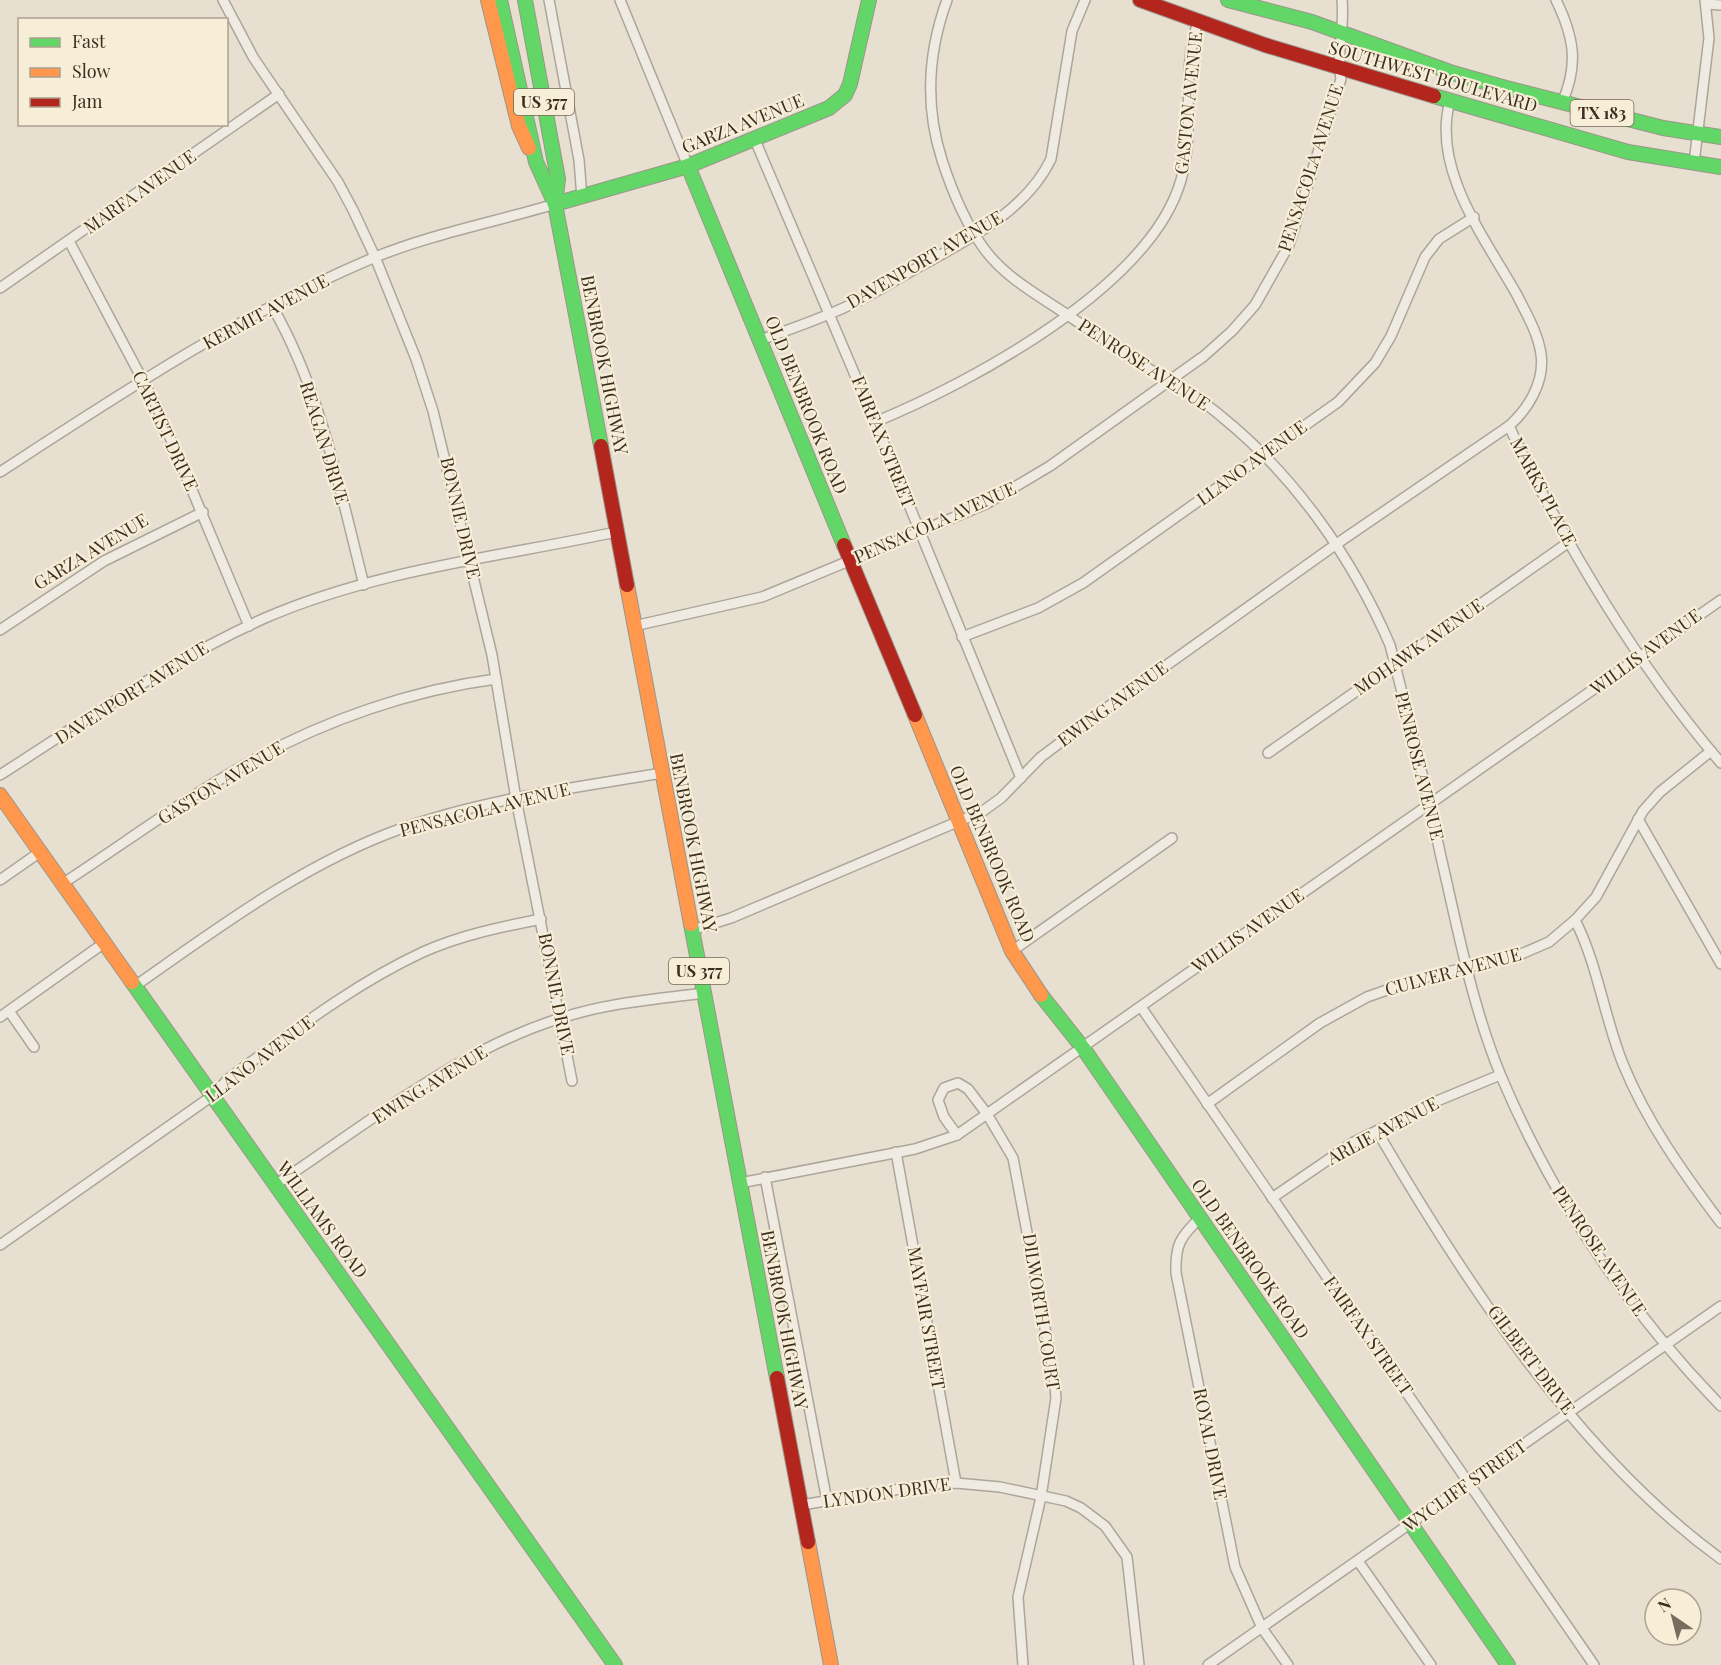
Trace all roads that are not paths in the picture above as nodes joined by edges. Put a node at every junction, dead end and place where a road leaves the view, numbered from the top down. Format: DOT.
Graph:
graph roads {
  1 [pos="223,0"];
  2 [pos="488,0"];
  3 [pos="500,0"];
  4 [pos="525,0"];
  5 [pos="549,0"];
  6 [pos="620,0"];
  7 [pos="869,0"];
  8 [pos="947,0"];
  9 [pos="1085,0"];
  10 [pos="1140,0"];
  11 [pos="1228,0"];
  12 [pos="1342,0"];
  13 [pos="1556,0"];
  14 [pos="1706,2"];
  15 [pos="1721,5"];
  16 [pos="1198,22"];
  17 [pos="1343,34"];
  18 [pos="1339,68"];
  19 [pos="279,94"];
  20 [pos="1450,101"];
  21 [pos="1562,103"];
  22 [pos="1699,134"];
  23 [pos="1721,137"];
  24 [pos="755,140"];
  25 [pos="536,162"];
  26 [pos="1694,163"];
  27 [pos="688,166"];
  28 [pos="1721,167"];
  29 [pos="582,198"];
  30 [pos="555,204"];
  31 [pos="1474,217"];
  32 [pos="975,234"];
  33 [pos="69,241"];
  34 [pos="375,257"];
  35 [pos="0,288"];
  36 [pos="272,306"];
  37 [pos="830,314"];
  38 [pos="1067,315"];
  39 [pos="760,340"];
  40 [pos="142,379"];
  41 [pos="1168,381"];
  42 [pos="875,422"];
  43 [pos="1509,426"];
  44 [pos="1263,455"];
  45 [pos="0,472"];
  46 [pos="203,512"];
  47 [pos="616,532"];
  48 [pos="919,532"];
  49 [pos="1569,542"];
  50 [pos="1335,545"];
  51 [pos="470,561"];
  52 [pos="850,561"];
  53 [pos="364,585"];
  54 [pos="1721,600"];
  55 [pos="249,626"];
  56 [pos="634,627"];
  57 [pos="0,630"];
  58 [pos="962,637"];
  59 [pos="1641,657"];
  60 [pos="1395,663"];
  61 [pos="496,679"];
  62 [pos="1711,751"];
  63 [pos="1268,753"];
  64 [pos="1721,763"];
  65 [pos="662,773"];
  66 [pos="0,775"];
  67 [pos="1021,778"];
  68 [pos="0,795"];
  69 [pos="516,799"];
  70 [pos="1429,802"];
  71 [pos="1638,819"];
  72 [pos="959,822"];
  73 [pos="1173,838"];
  74 [pos="40,852"];
  75 [pos="0,880"];
  76 [pos="62,884"];
  77 [pos="542,919"];
  78 [pos="1575,920"];
  79 [pos="692,930"];
  80 [pos="104,943"];
  81 [pos="1012,951"];
  82 [pos="1721,964"];
  83 [pos="1467,969"];
  84 [pos="135,986"];
  85 [pos="704,993"];
  86 [pos="1141,1007"];
  87 [pos="9,1011"];
  88 [pos="0,1017"];
  89 [pos="561,1018"];
  90 [pos="34,1047"];
  91 [pos="1083,1048"];
  92 [pos="1500,1075"];
  93 [pos="572,1081"];
  94 [pos="212,1096"];
  95 [pos="1207,1104"];
  96 [pos="987,1114"];
  97 [pos="1377,1131"];
  98 [pos="957,1135"];
  99 [pos="897,1152"];
  100 [pos="765,1177"];
  101 [pos="740,1183"];
  102 [pos="275,1185"];
  103 [pos="1272,1198"];
  104 [pos="1200,1218"];
  105 [pos="1721,1223"];
  106 [pos="0,1245"];
  107 [pos="1721,1306"];
  108 [pos="1666,1346"];
  109 [pos="1721,1406"];
  110 [pos="1569,1412"];
  111 [pos="956,1483"];
  112 [pos="1470,1484"];
  113 [pos="1041,1497"];
  114 [pos="827,1501"];
  115 [pos="801,1505"];
  116 [pos="1412,1524"];
  117 [pos="1721,1559"];
  118 [pos="1358,1561"];
  119 [pos="1262,1628"];
  120 [pos="615,1665"];
  121 [pos="831,1665"];
  122 [pos="1023,1665"];
  123 [pos="1139,1665"];
  124 [pos="1208,1665"];
  125 [pos="1288,1665"];
  126 [pos="1431,1665"];
  127 [pos="1508,1665"];
  128 [pos="1594,1665"];
  1 -- 19 [label="street, BONNIE DRIVE"];
  2 -- 25 [label="street, BENBROOK HIGHWAY"];
  3 -- 25 [label="street, BENBROOK HIGHWAY / US 377"];
  4 -- 30 [label="street, BENBROOK HIGHWAY / US 377"];
  5 -- 29 [label="street"];
  6 -- 27 [label="street, OLD BENBROOK ROAD"];
  7 -- 24 [label="street, GARZA AVENUE"];
  8 -- 32 [label="street, PENROSE AVENUE"];
  9 -- 32 [label="street, DAVENPORT AVENUE"];
  10 -- 16 [label="street, SOUTHWEST BOULEVARD / TX 183"];
  11 -- 17 [label="street, SOUTHWEST BOULEVARD / TX 183"];
  12 -- 17 [label="street"];
  13 -- 21 [label="street"];
  14 -- 15 [label="street"];
  14 -- 22 [label="street"];
  16 -- 18 [label="street, SOUTHWEST BOULEVARD / TX 183"];
  16 -- 38 [label="street, GASTON AVENUE"];
  17 -- 18 [label="street, PENSACOLA AVENUE"];
  17 -- 21 [label="street, SOUTHWEST BOULEVARD / TX 183"];
  18 -- 20 [label="street, SOUTHWEST BOULEVARD / TX 183"];
  18 -- 41 [label="street, PENSACOLA AVENUE"];
  19 -- 33 [label="street, MARFA AVENUE"];
  19 -- 34 [label="street, BONNIE DRIVE"];
  20 -- 26 [label="street, SOUTHWEST BOULEVARD / TX 183"];
  20 -- 31 [label="street, MARKS PLACE"];
  21 -- 22 [label="street, SOUTHWEST BOULEVARD / TX 183"];
  22 -- 23 [label="street, SOUTHWEST BOULEVARD / TX 183"];
  22 -- 26 [label="street"];
  24 -- 27 [label="street, GARZA AVENUE"];
  24 -- 37 [label="street, FAIRFAX STREET"];
  25 -- 30 [label="street, BENBROOK HIGHWAY / US 377"];
  26 -- 28 [label="street, SOUTHWEST BOULEVARD / TX 183"];
  27 -- 29 [label="street, GARZA AVENUE"];
  27 -- 39 [label="street, OLD BENBROOK ROAD"];
  29 -- 30 [label="street, GARZA AVENUE"];
  30 -- 34 [label="street, KERMIT AVENUE"];
  30 -- 47 [label="street, BENBROOK HIGHWAY / US 377"];
  31 -- 43 [label="street, MARKS PLACE"];
  31 -- 44 [label="street, LLANO AVENUE"];
  32 -- 37 [label="street, DAVENPORT AVENUE"];
  32 -- 38 [label="street, PENROSE AVENUE"];
  33 -- 35 [label="street, MARFA AVENUE"];
  33 -- 40 [label="street, CARTIST DRIVE"];
  34 -- 36 [label="street, KERMIT AVENUE"];
  34 -- 51 [label="street, BONNIE DRIVE"];
  36 -- 40 [label="street, KERMIT AVENUE"];
  36 -- 53 [label="street, REAGAN DRIVE"];
  37 -- 39 [label="street, DAVENPORT AVENUE"];
  37 -- 42 [label="street, FAIRFAX STREET"];
  38 -- 41 [label="street, PENROSE AVENUE"];
  38 -- 42 [label="street, GASTON AVENUE"];
  39 -- 52 [label="street, OLD BENBROOK ROAD"];
  40 -- 45 [label="street, KERMIT AVENUE"];
  40 -- 46 [label="street, CARTIST DRIVE"];
  41 -- 44 [label="street, PENROSE AVENUE"];
  41 -- 48 [label="street, PENSACOLA AVENUE"];
  42 -- 48 [label="street, FAIRFAX STREET"];
  43 -- 49 [label="street, MARKS PLACE"];
  43 -- 50 [label="street, EWING AVENUE"];
  44 -- 50 [label="street, PENROSE AVENUE"];
  44 -- 58 [label="street, LLANO AVENUE"];
  46 -- 55 [label="street, CARTIST DRIVE"];
  46 -- 57 [label="street, GARZA AVENUE"];
  47 -- 51 [label="street, DAVENPORT AVENUE"];
  47 -- 56 [label="street, BENBROOK HIGHWAY / US 377"];
  48 -- 52 [label="street, PENSACOLA AVENUE"];
  48 -- 58 [label="street, FAIRFAX STREET"];
  49 -- 59 [label="street, MARKS PLACE"];
  49 -- 60 [label="street, MOHAWK AVENUE"];
  50 -- 60 [label="street, PENROSE AVENUE"];
  50 -- 67 [label="street, EWING AVENUE"];
  51 -- 53 [label="street, DAVENPORT AVENUE"];
  51 -- 61 [label="street, BONNIE DRIVE"];
  52 -- 56 [label="street, PENSACOLA AVENUE"];
  52 -- 72 [label="street, OLD BENBROOK ROAD"];
  53 -- 55 [label="street, DAVENPORT AVENUE"];
  54 -- 59 [label="street, WILLIS AVENUE"];
  55 -- 66 [label="street, DAVENPORT AVENUE"];
  56 -- 65 [label="street, BENBROOK HIGHWAY / US 377"];
  58 -- 67 [label="street, FAIRFAX STREET"];
  59 -- 62 [label="street, MARKS PLACE"];
  59 -- 70 [label="street, WILLIS AVENUE"];
  60 -- 63 [label="street, MOHAWK AVENUE"];
  60 -- 70 [label="street, PENROSE AVENUE"];
  61 -- 69 [label="street, BONNIE DRIVE"];
  61 -- 76 [label="street, GASTON AVENUE"];
  62 -- 64 [label="street, MARKS PLACE"];
  62 -- 71 [label="street, CULVER AVENUE"];
  65 -- 69 [label="street, PENSACOLA AVENUE"];
  65 -- 79 [label="street, BENBROOK HIGHWAY / US 377"];
  67 -- 72 [label="street, EWING AVENUE"];
  68 -- 74 [label="street, WILLIAMS ROAD"];
  69 -- 77 [label="street, BONNIE DRIVE"];
  69 -- 84 [label="street, PENSACOLA AVENUE"];
  70 -- 83 [label="street, PENROSE AVENUE"];
  70 -- 86 [label="street, WILLIS AVENUE"];
  71 -- 78 [label="street, CULVER AVENUE"];
  71 -- 82 [label="street"];
  72 -- 79 [label="street, EWING AVENUE"];
  72 -- 81 [label="street, OLD BENBROOK ROAD"];
  73 -- 81 [label="street"];
  74 -- 75 [label="street"];
  74 -- 76 [label="street, WILLIAMS ROAD"];
  76 -- 80 [label="street, WILLIAMS ROAD"];
  77 -- 89 [label="street, BONNIE DRIVE"];
  77 -- 94 [label="street, LLANO AVENUE"];
  78 -- 83 [label="street, CULVER AVENUE"];
  78 -- 105 [label="street"];
  79 -- 85 [label="street, BENBROOK HIGHWAY / US 377"];
  80 -- 84 [label="street, WILLIAMS ROAD"];
  80 -- 87 [label="street"];
  81 -- 91 [label="street, OLD BENBROOK ROAD"];
  83 -- 92 [label="street, PENROSE AVENUE"];
  83 -- 95 [label="street, CULVER AVENUE"];
  84 -- 94 [label="street, WILLIAMS ROAD"];
  85 -- 89 [label="street, EWING AVENUE"];
  85 -- 101 [label="street, BENBROOK HIGHWAY / US 377"];
  86 -- 91 [label="street, WILLIS AVENUE"];
  86 -- 95 [label="street, FAIRFAX STREET"];
  87 -- 88 [label="street"];
  87 -- 90 [label="street"];
  89 -- 93 [label="street, BONNIE DRIVE"];
  89 -- 102 [label="street, EWING AVENUE"];
  91 -- 96 [label="street, WILLIS AVENUE"];
  91 -- 104 [label="street, OLD BENBROOK ROAD"];
  92 -- 97 [label="street, ARLIE AVENUE"];
  92 -- 108 [label="street, PENROSE AVENUE"];
  94 -- 102 [label="street, WILLIAMS ROAD"];
  94 -- 106 [label="street, LLANO AVENUE"];
  95 -- 103 [label="street, FAIRFAX STREET"];
  96 -- 98 [label="street, WILLIS AVENUE"];
  96 -- 98 [label="street, DILWORTH COURT"];
  96 -- 113 [label="street, DILWORTH COURT"];
  97 -- 103 [label="street, ARLIE AVENUE"];
  97 -- 110 [label="street, GILBERT DRIVE"];
  98 -- 99 [label="street, WILLIS AVENUE"];
  99 -- 100 [label="street, WILLIS AVENUE"];
  99 -- 111 [label="street, MAYFAIR STREET"];
  100 -- 101 [label="street, WILLIS AVENUE"];
  100 -- 114 [label="street"];
  101 -- 115 [label="street, BENBROOK HIGHWAY / US 377"];
  102 -- 120 [label="street, WILLIAMS ROAD"];
  103 -- 112 [label="street, FAIRFAX STREET"];
  104 -- 116 [label="street, OLD BENBROOK ROAD"];
  104 -- 119 [label="street, ROYAL DRIVE"];
  107 -- 108 [label="street, WYCLIFF STREET"];
  108 -- 109 [label="street, PENROSE AVENUE"];
  108 -- 110 [label="street, WYCLIFF STREET"];
  110 -- 112 [label="street, WYCLIFF STREET"];
  110 -- 117 [label="street, GILBERT DRIVE"];
  111 -- 113 [label="street, LYNDON DRIVE"];
  111 -- 114 [label="street, LYNDON DRIVE"];
  112 -- 116 [label="street, WYCLIFF STREET"];
  112 -- 128 [label="street, FAIRFAX STREET"];
  113 -- 122 [label="street, DILWORTH COURT"];
  113 -- 123 [label="street, LYNDON DRIVE"];
  114 -- 115 [label="street, LYNDON DRIVE"];
  115 -- 121 [label="street, BENBROOK HIGHWAY / US 377"];
  116 -- 118 [label="street, WYCLIFF STREET"];
  116 -- 127 [label="street, OLD BENBROOK ROAD"];
  118 -- 119 [label="street, WYCLIFF STREET"];
  118 -- 126 [label="street"];
  119 -- 124 [label="street, WYCLIFF STREET"];
  119 -- 125 [label="street, ROYAL DRIVE"];
}
